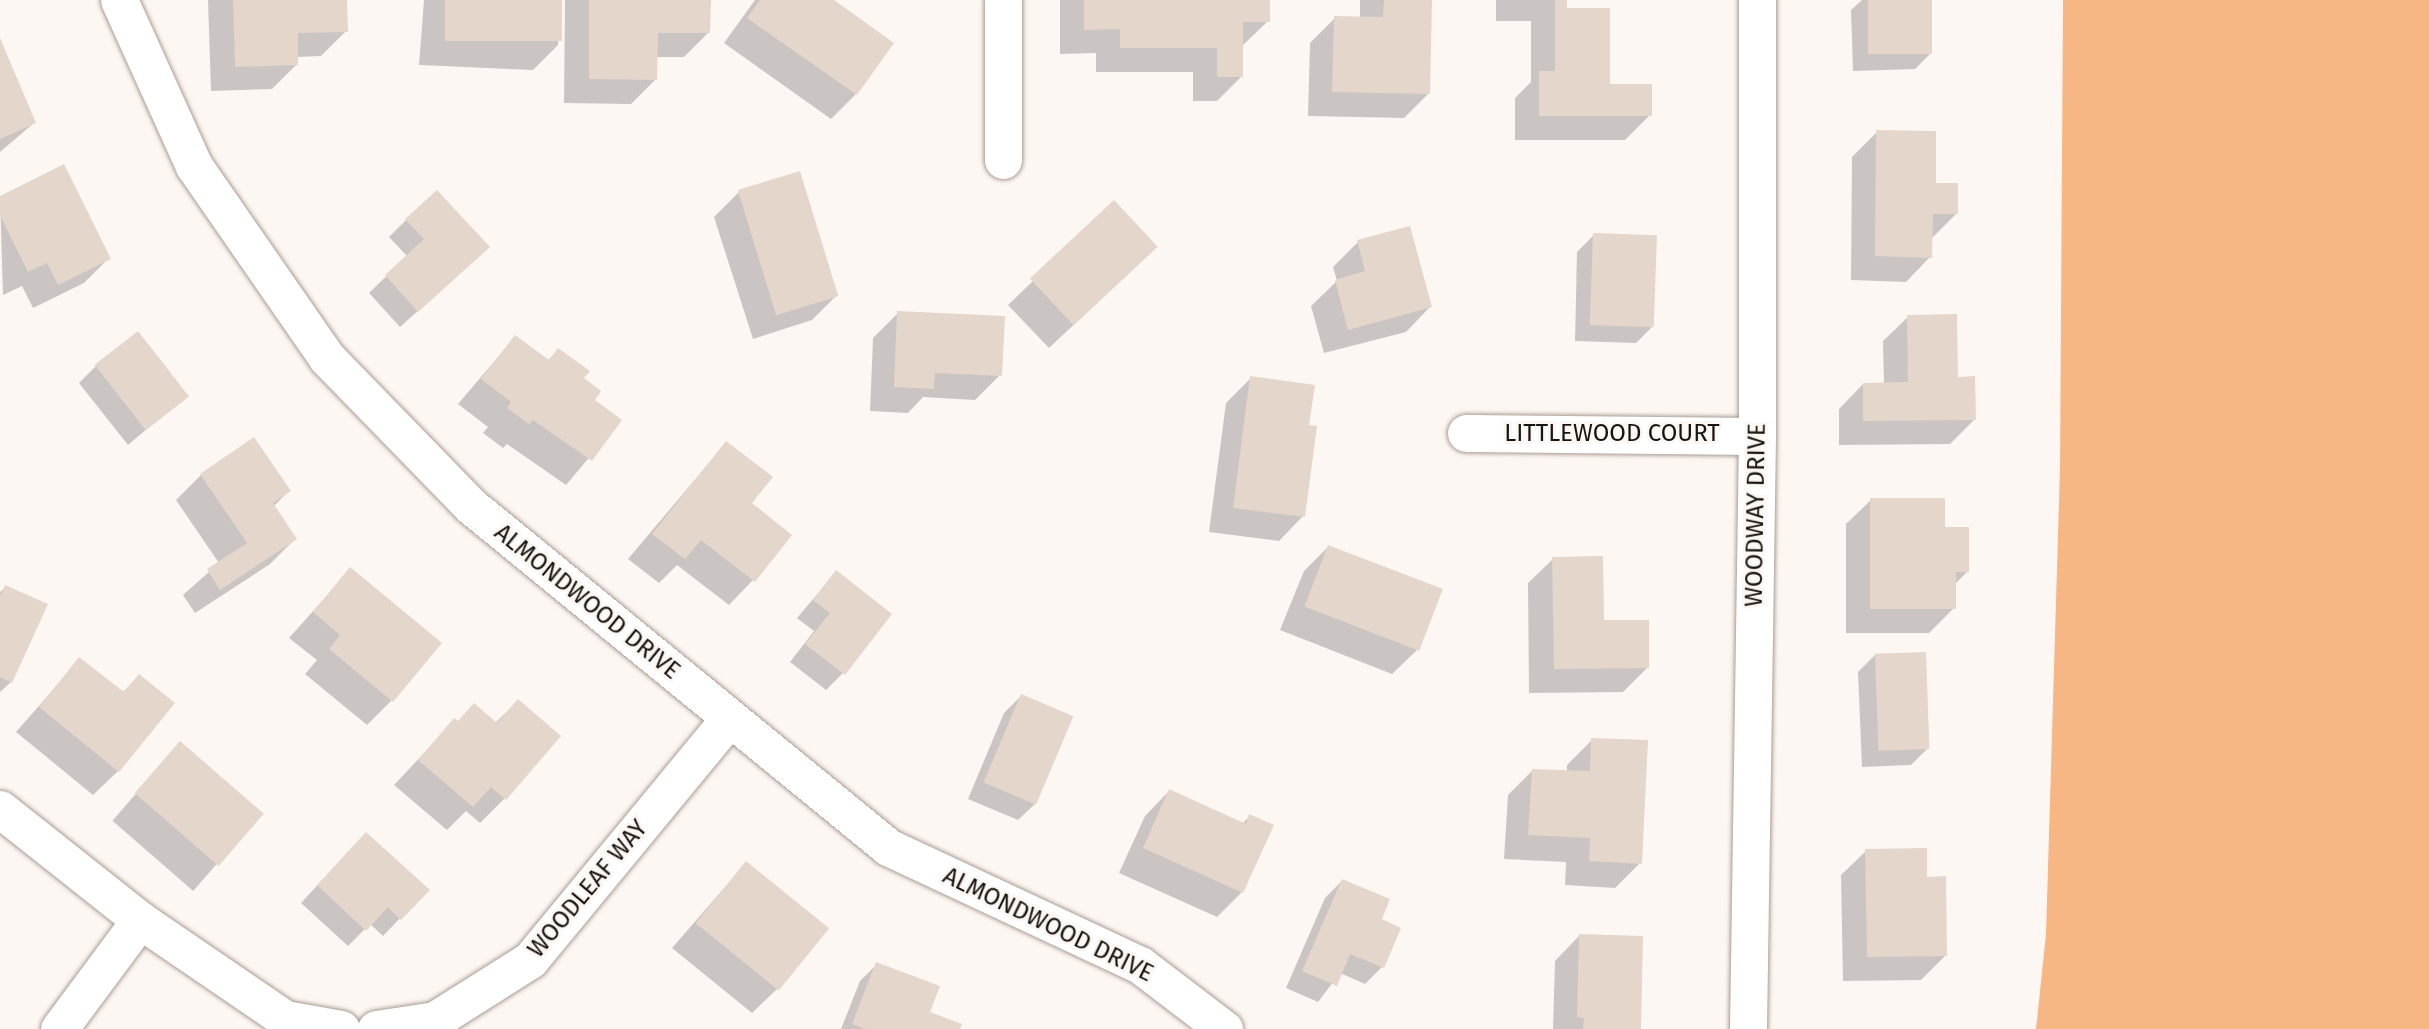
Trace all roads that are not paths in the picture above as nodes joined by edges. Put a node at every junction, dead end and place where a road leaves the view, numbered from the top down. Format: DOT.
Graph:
graph roads {
  1 [pos="119,0"];
  2 [pos="1003,0"];
  3 [pos="1757,0"];
  4 [pos="1003,160"];
  5 [pos="1466,433"];
  6 [pos="1757,436"];
  7 [pos="729,719"];
  8 [pos="0,809"];
  9 [pos="139,920"];
  10 [pos="59,1029"];
  11 [pos="341,1029"];
  12 [pos="376,1029"];
  13 [pos="1224,1029"];
  14 [pos="1748,1029"];
  1 -- 7 [label="street, ALMONDWOOD DRIVE"];
  2 -- 4 [label="street"];
  3 -- 6 [label="street, WOODWAY DRIVE"];
  5 -- 6 [label="street, LITTLEWOOD COURT"];
  6 -- 14 [label="street, WOODWAY DRIVE"];
  7 -- 12 [label="street, WOODLEAF WAY"];
  7 -- 13 [label="street, ALMONDWOOD DRIVE"];
  8 -- 9 [label="street"];
  9 -- 10 [label="street"];
  9 -- 11 [label="street"];
}
